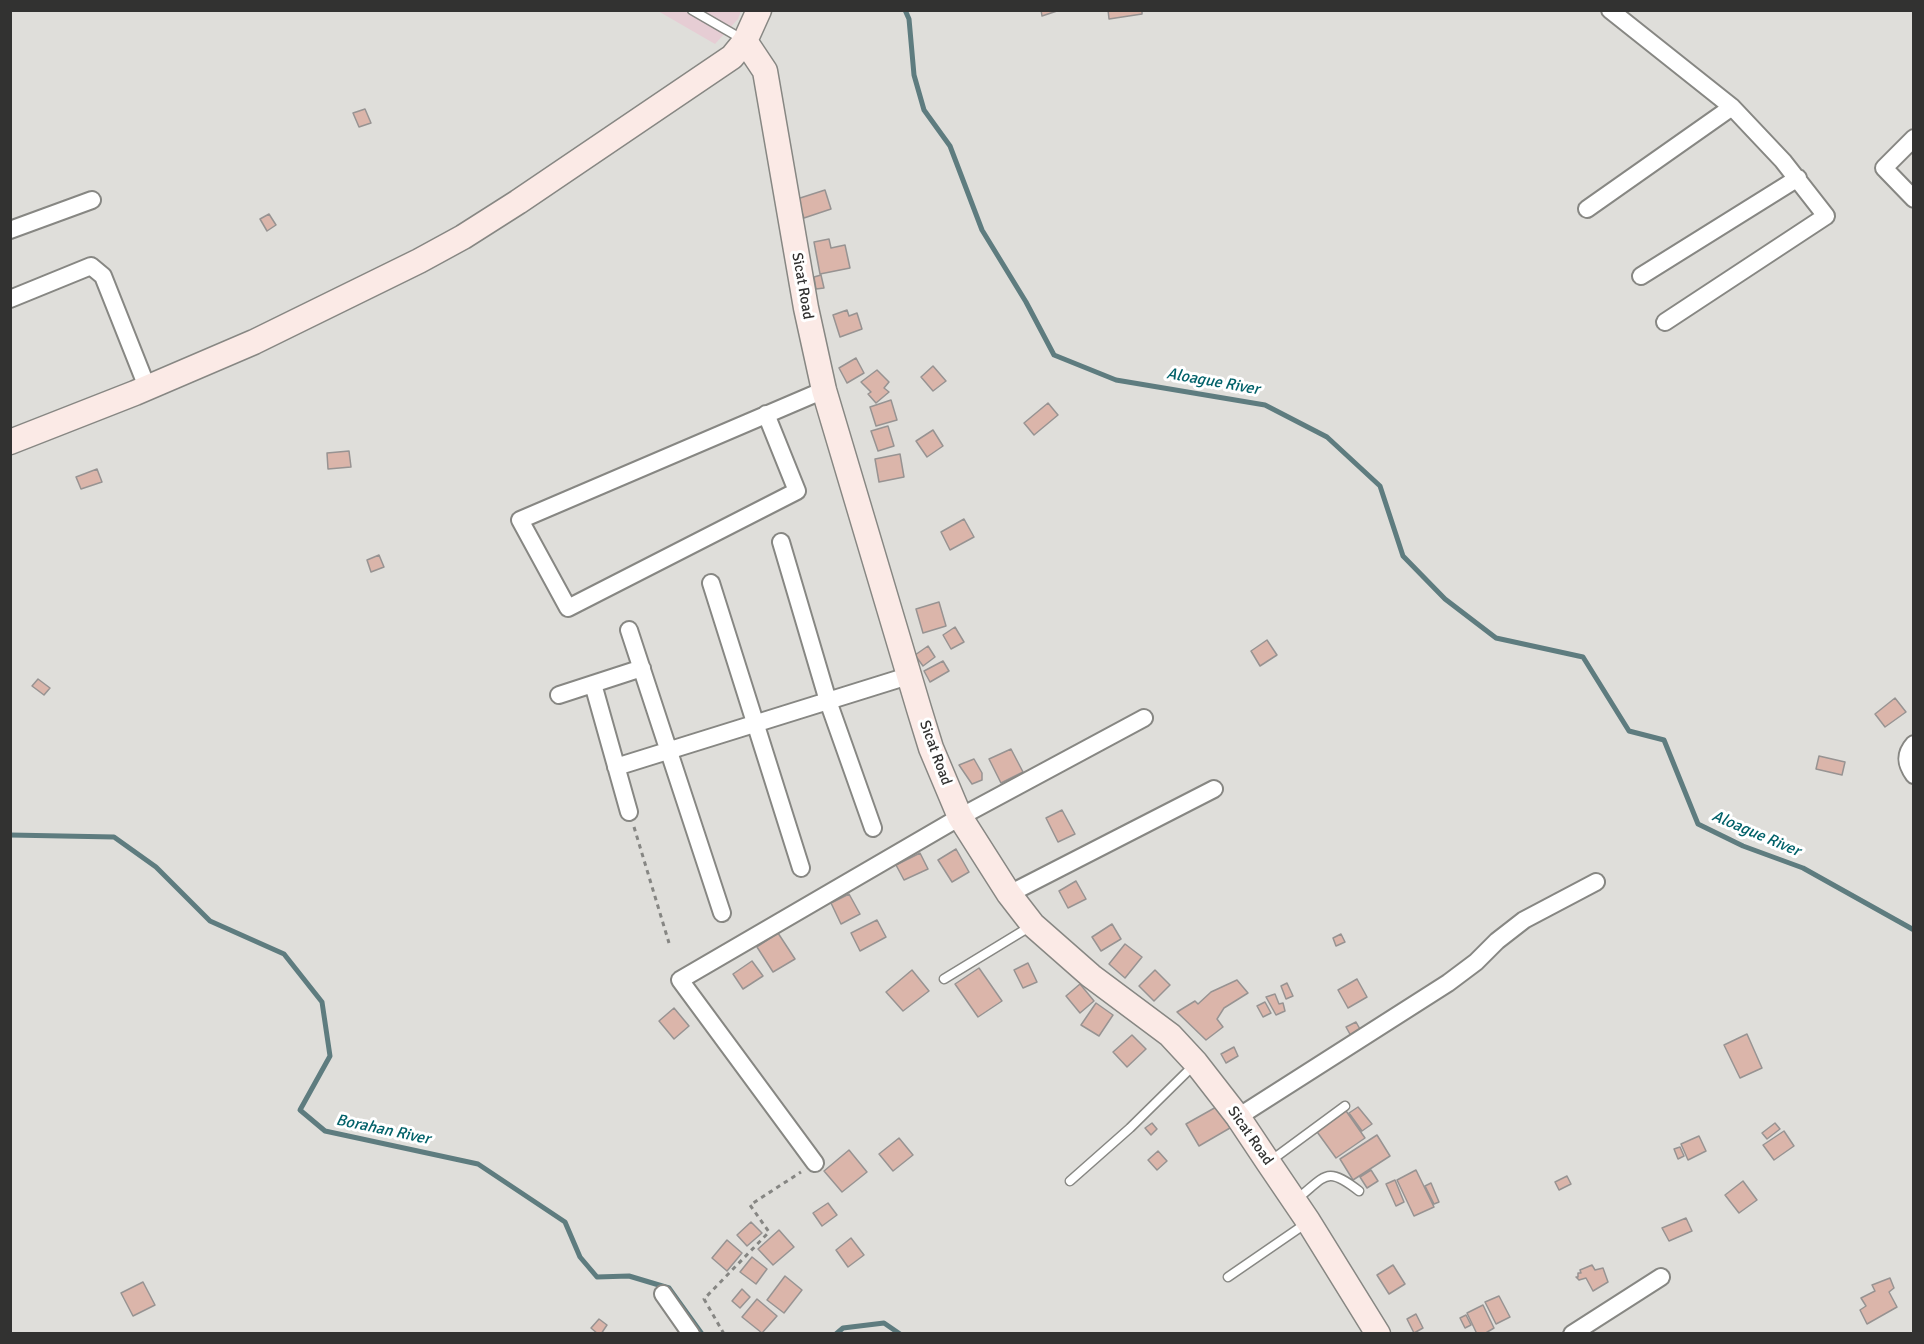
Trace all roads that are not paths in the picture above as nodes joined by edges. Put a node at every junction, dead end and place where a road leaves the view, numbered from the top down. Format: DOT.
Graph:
graph roads {
  1 [pos="692,10"];
  2 [pos="759,10"];
  3 [pos="1610,10"];
  4 [pos="745,41"];
  5 [pos="1732,107"];
  6 [pos="1914,138"];
  7 [pos="1798,178"];
  8 [pos="1914,199"];
  9 [pos="92,200"];
  10 [pos="1587,209"];
  11 [pos="10,230"];
  12 [pos="1641,276"];
  13 [pos="10,299"];
  14 [pos="1665,322"];
  15 [pos="147,387"];
  16 [pos="824,390"];
  17 [pos="766,414"];
  18 [pos="10,442"];
  19 [pos="782,542"];
  20 [pos="711,583"];
  21 [pos="629,630"];
  22 [pos="642,668"];
  23 [pos="908,676"];
  24 [pos="593,684"];
  25 [pos="559,695"];
  26 [pos="828,701"];
  27 [pos="1144,718"];
  28 [pos="755,724"];
  29 [pos="1914,744"];
  30 [pos="669,750"];
  31 [pos="616,767"];
  32 [pos="1914,775"];
  33 [pos="1214,789"];
  34 [pos="629,812"];
  35 [pos="960,817"];
  36 [pos="873,828"];
  37 [pos="801,868"];
  38 [pos="1596,882"];
  39 [pos="1009,894"];
  40 [pos="722,913"];
  41 [pos="1033,925"];
  42 [pos="944,979"];
  43 [pos="1196,1063"];
  44 [pos="1345,1106"];
  45 [pos="1238,1117"];
  46 [pos="1268,1162"];
  47 [pos="815,1163"];
  48 [pos="1070,1181"];
  49 [pos="1359,1191"];
  50 [pos="1294,1201"];
  51 [pos="1308,1221"];
  52 [pos="1228,1277"];
  53 [pos="1661,1277"];
  54 [pos="663,1294"];
  55 [pos="691,1334"];
  56 [pos="1378,1334"];
  57 [pos="1572,1334"];
  1 -- 4 [label="lane"];
  2 -- 4 [label="street"];
  3 -- 5 [label="street"];
  4 -- 15 [label="street"];
  4 -- 16 [label="street, Sicat Road"];
  5 -- 7 [label="street"];
  5 -- 10 [label="street"];
  6 -- 8 [label="street"];
  7 -- 12 [label="street"];
  7 -- 14 [label="street"];
  9 -- 11 [label="street"];
  13 -- 15 [label="street"];
  15 -- 18 [label="street"];
  16 -- 17 [label="street"];
  16 -- 23 [label="street, Sicat Road"];
  17 -- 17 [label="street"];
  19 -- 26 [label="street"];
  20 -- 28 [label="street"];
  21 -- 22 [label="street"];
  22 -- 24 [label="street"];
  22 -- 30 [label="street"];
  23 -- 26 [label="street"];
  23 -- 35 [label="street, Sicat Road"];
  24 -- 25 [label="street"];
  24 -- 31 [label="street"];
  26 -- 28 [label="street"];
  26 -- 36 [label="street"];
  27 -- 35 [label="street"];
  28 -- 30 [label="street"];
  28 -- 37 [label="street"];
  29 -- 32 [label="street"];
  30 -- 31 [label="street"];
  30 -- 40 [label="street"];
  31 -- 34 [label="street"];
  33 -- 39 [label="street"];
  35 -- 39 [label="street, Sicat Road"];
  35 -- 47 [label="street"];
  38 -- 45 [label="street"];
  39 -- 41 [label="street, Sicat Road"];
  41 -- 42 [label="lane"];
  41 -- 43 [label="street, Sicat Road"];
  43 -- 45 [label="street, Sicat Road"];
  43 -- 48 [label="lane"];
  44 -- 46 [label="lane"];
  45 -- 46 [label="street, Sicat Road"];
  46 -- 50 [label="street, Sicat Road"];
  49 -- 50 [label="lane"];
  50 -- 51 [label="street, Sicat Road"];
  51 -- 52 [label="lane"];
  51 -- 56 [label="street, Sicat Road"];
  53 -- 57 [label="street"];
  54 -- 55 [label="street"];
}
